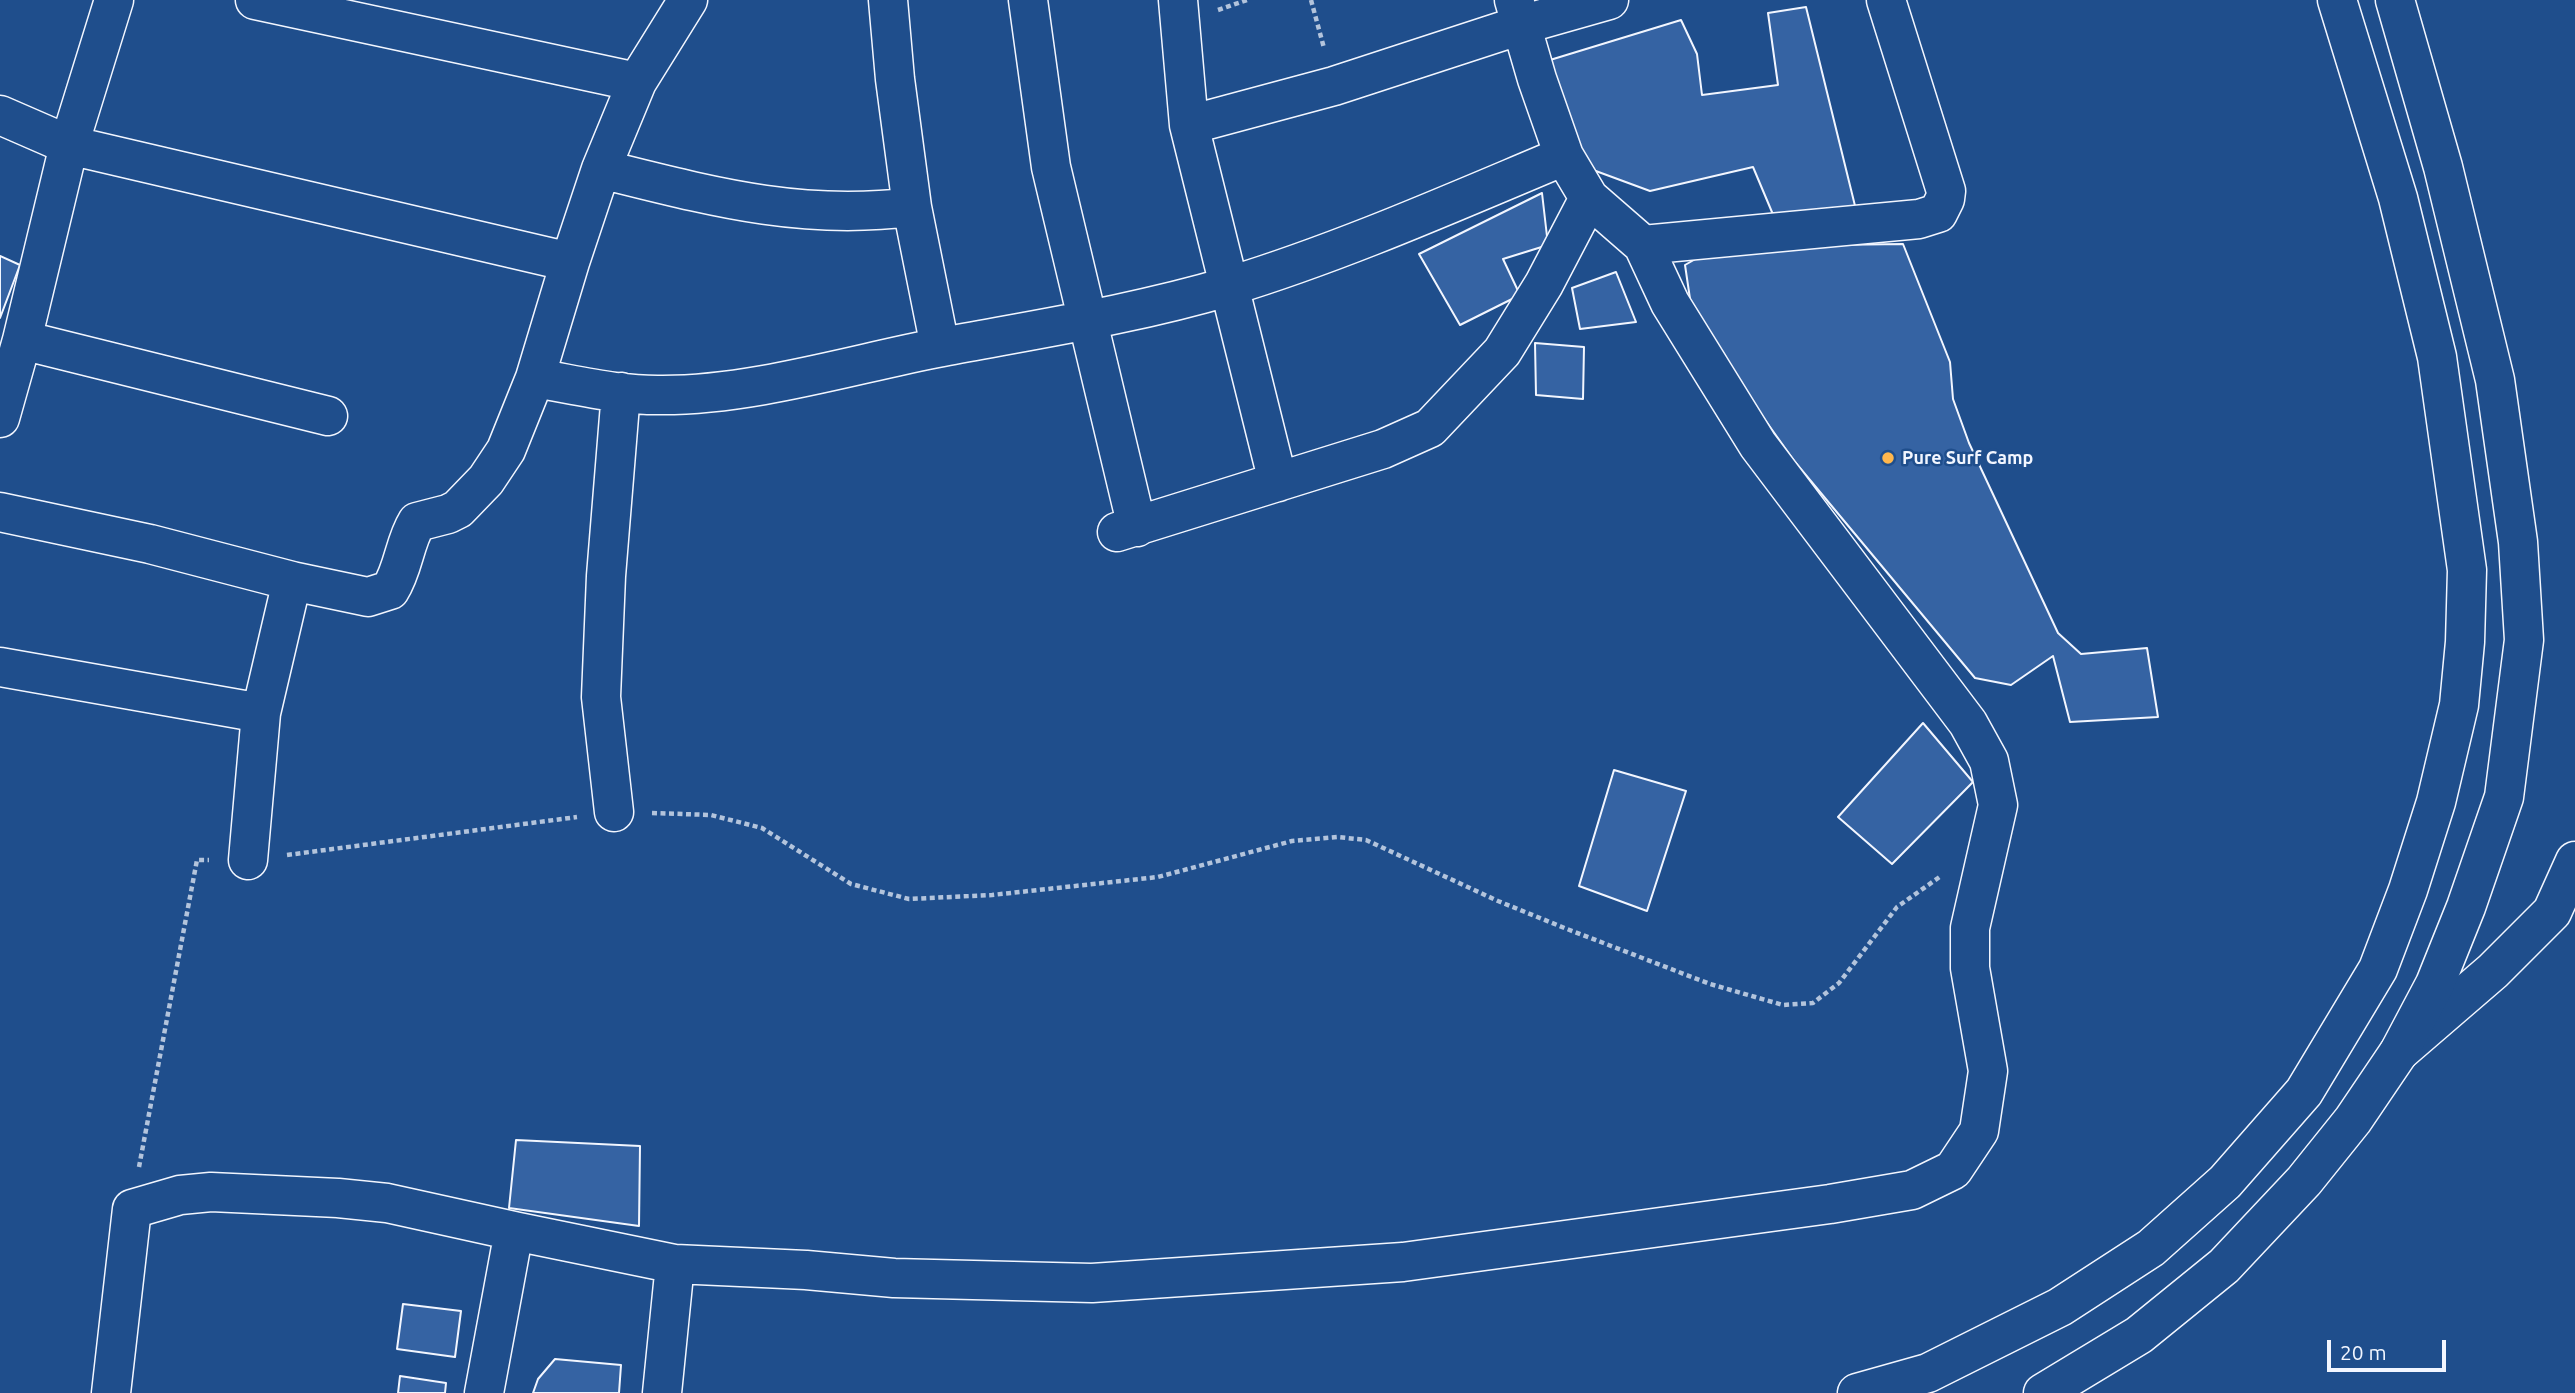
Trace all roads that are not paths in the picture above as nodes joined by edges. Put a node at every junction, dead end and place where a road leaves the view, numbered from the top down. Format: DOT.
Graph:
graph roads {
  1 [pos="114,0"];
  2 [pos="255,0"];
  3 [pos="688,0"];
  4 [pos="888,0"];
  5 [pos="1028,0"];
  6 [pos="1178,0"];
  7 [pos="1609,0"];
  8 [pos="1886,0"];
  9 [pos="2337,0"];
  10 [pos="2395,0"];
  11 [pos="1518,13"];
  12 [pos="637,82"];
  13 [pos="0,115"];
  14 [pos="1189,125"];
  15 [pos="69,145"];
  16 [pos="1564,156"];
  17 [pos="601,169"];
  18 [pos="1589,198"];
  19 [pos="912,207"];
  20 [pos="1643,245"];
  21 [pos="570,262"];
  22 [pos="1228,287"];
  23 [pos="1087,322"];
  24 [pos="22,340"];
  25 [pos="940,347"];
  26 [pos="535,379"];
  27 [pos="621,392"];
  28 [pos="328,415"];
  29 [pos="0,418"];
  30 [pos="1278,482"];
  31 [pos="0,512"];
  32 [pos="292,581"];
  33 [pos="0,667"];
  34 [pos="261,713"];
  35 [pos="614,812"];
  36 [pos="248,860"];
  37 [pos="2575,860"];
  38 [pos="2399,1052"];
  39 [pos="514,1231"];
  40 [pos="675,1264"];
  41 [pos="111,1393"];
  42 [pos="484,1393"];
  43 [pos="662,1393"];
  44 [pos="1857,1393"];
  45 [pos="2043,1393"];
  1 -- 15 [label="main road"];
  2 -- 12 [label="main road"];
  3 -- 12 [label="main road"];
  4 -- 19 [label="main road"];
  5 -- 23 [label="main road"];
  6 -- 14 [label="main road"];
  7 -- 11 [label="main road"];
  8 -- 20 [label="main road"];
  9 -- 44 [label="main road"];
  10 -- 38 [label="main road"];
  11 -- 14 [label="main road"];
  11 -- 16 [label="main road"];
  12 -- 17 [label="main road"];
  13 -- 15 [label="main road"];
  14 -- 22 [label="main road"];
  15 -- 21 [label="main road"];
  15 -- 24 [label="main road"];
  16 -- 18 [label="main road"];
  16 -- 22 [label="main road"];
  17 -- 19 [label="main road"];
  17 -- 21 [label="main road"];
  18 -- 20 [label="main road"];
  18 -- 30 [label="main road"];
  19 -- 25 [label="main road"];
  20 -- 40 [label="main road"];
  21 -- 26 [label="main road"];
  22 -- 23 [label="main road"];
  22 -- 30 [label="main road"];
  23 -- 25 [label="main road"];
  23 -- 30 [label="main road"];
  24 -- 28 [label="main road"];
  24 -- 29 [label="main road"];
  25 -- 27 [label="main road"];
  26 -- 27 [label="main road"];
  26 -- 32 [label="main road"];
  27 -- 35 [label="main road"];
  31 -- 32 [label="main road"];
  32 -- 34 [label="main road"];
  33 -- 34 [label="main road"];
  34 -- 36 [label="main road"];
  37 -- 38 [label="main road"];
  38 -- 45 [label="main road"];
  39 -- 40 [label="main road"];
  39 -- 41 [label="main road"];
  39 -- 42 [label="main road"];
  40 -- 43 [label="main road"];
}
